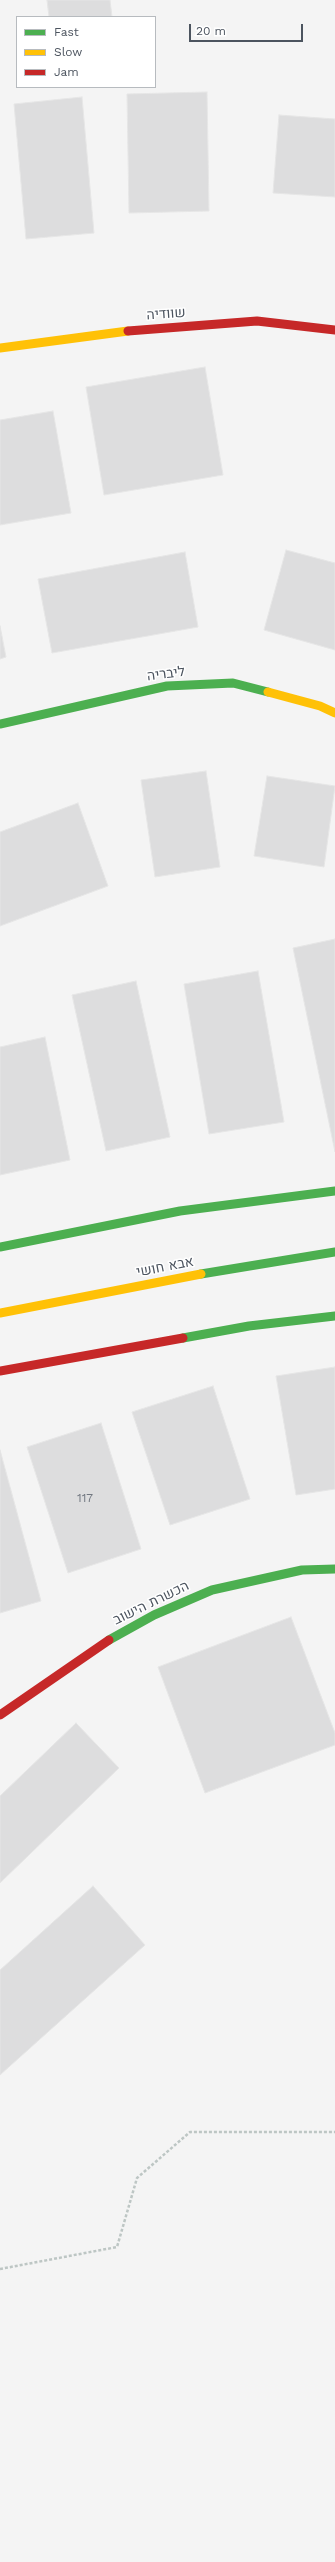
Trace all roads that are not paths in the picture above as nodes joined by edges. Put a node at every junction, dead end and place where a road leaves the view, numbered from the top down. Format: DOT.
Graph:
graph roads {
  1 [pos="335,330"];
  2 [pos="0,348"];
  3 [pos="335,712"];
  4 [pos="0,724"];
  5 [pos="335,1191"];
  6 [pos="0,1247"];
  7 [pos="335,1252"];
  8 [pos="0,1313"];
  9 [pos="335,1316"];
  10 [pos="0,1371"];
  11 [pos="335,1569"];
  12 [pos="0,1715"];
  1 -- 2 [label="street, שוודיה"];
  3 -- 4 [label="street, ליבריה"];
  5 -- 6 [label="street"];
  7 -- 8 [label="street, אבא חושי"];
  9 -- 10 [label="street"];
  11 -- 12 [label="street, הכשרת הישוב"];
}
